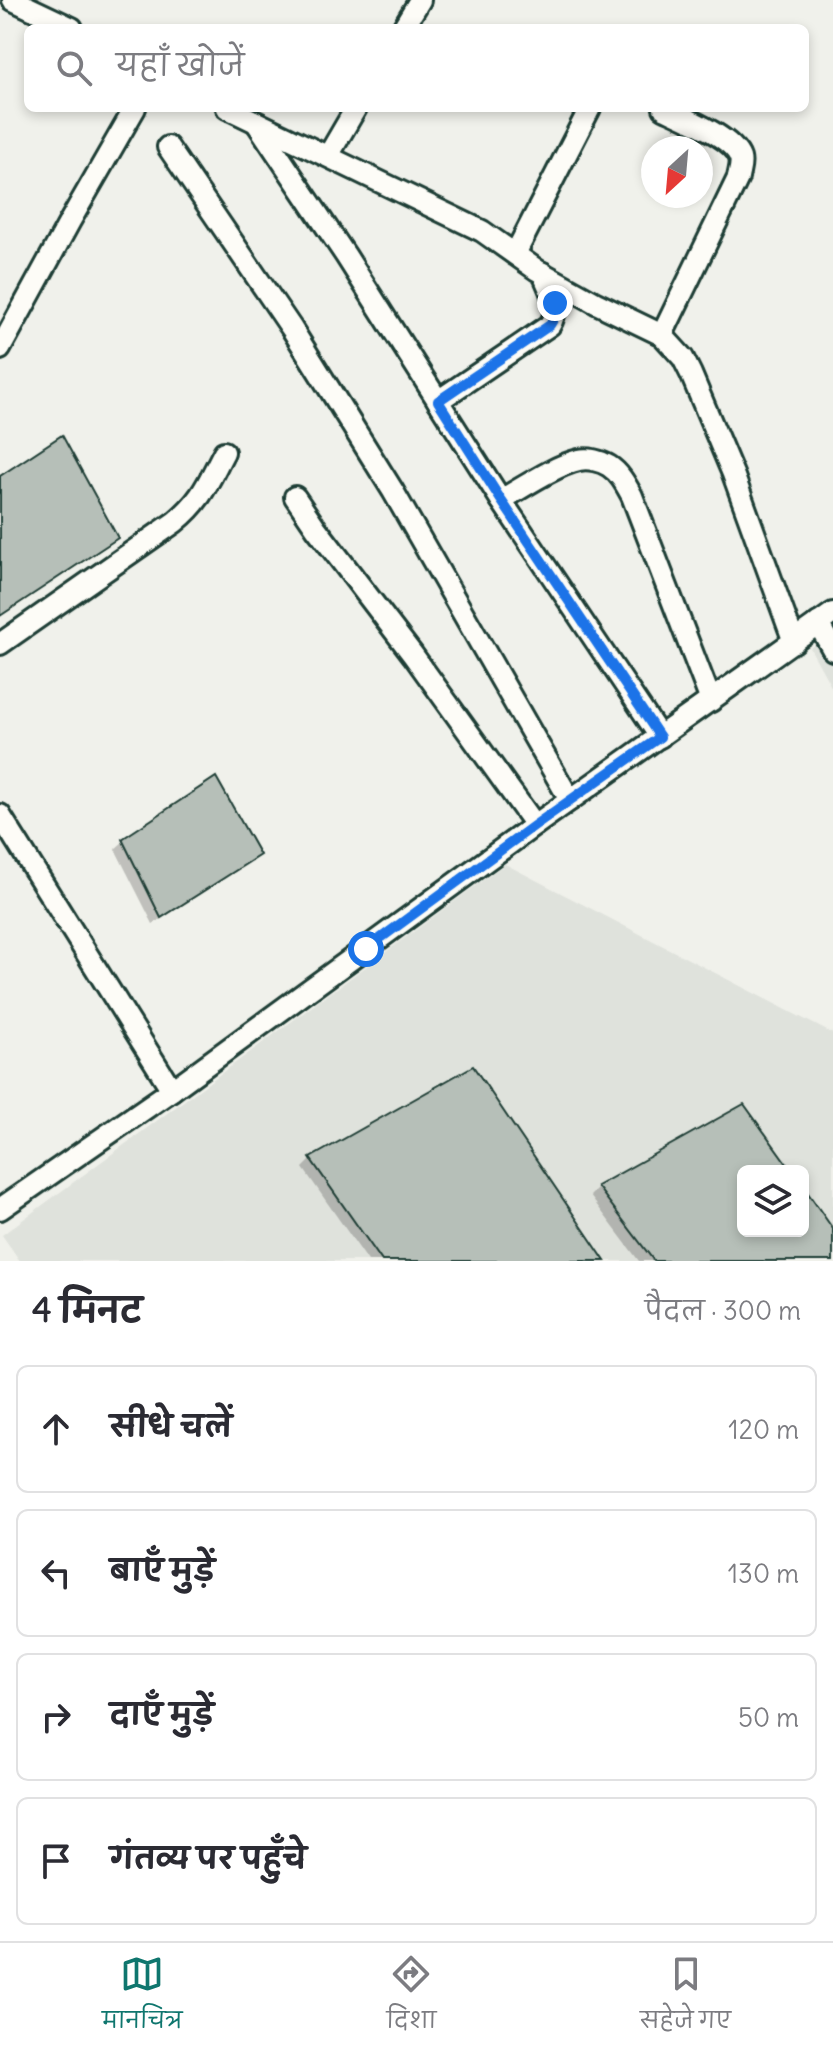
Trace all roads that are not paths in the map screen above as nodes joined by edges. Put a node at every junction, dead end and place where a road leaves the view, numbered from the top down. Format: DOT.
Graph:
graph roads {
  1 [pos="13,0"];
  2 [pos="420,0"];
  3 [pos="64,24"];
  4 [pos="405,24"];
  5 [pos="133,112"];
  6 [pos="235,112"];
  7 [pos="354,112"];
  8 [pos="588,112"];
  9 [pos="672,112"];
  10 [pos="256,123"];
  11 [pos="168,147"];
  12 [pos="328,156"];
  13 [pos="515,254"];
  14 [pos="543,273"];
  15 [pos="662,335"];
  16 [pos="0,349"];
  17 [pos="438,401"];
  18 [pos="224,452"];
  19 [pos="295,497"];
  20 [pos="501,500"];
  21 [pos="826,618"];
  22 [pos="794,642"];
  23 [pos="0,644"];
  24 [pos="833,650"];
  25 [pos="711,701"];
  26 [pos="660,737"];
  27 [pos="570,800"];
  28 [pos="0,815"];
  29 [pos="535,825"];
  30 [pos="172,1090"];
  31 [pos="0,1209"];
  1 -- 3 [label="street"];
  2 -- 4 [label="street"];
  5 -- 16 [label="street"];
  6 -- 10 [label="street"];
  7 -- 12 [label="street"];
  8 -- 13 [label="street"];
  9 -- 15 [label="street"];
  10 -- 12 [label="street"];
  10 -- 17 [label="street"];
  11 -- 27 [label="street"];
  12 -- 13 [label="street"];
  13 -- 14 [label="street"];
  14 -- 15 [label="street"];
  14 -- 17 [label="street"];
  15 -- 22 [label="street"];
  17 -- 20 [label="street"];
  18 -- 23 [label="street"];
  19 -- 29 [label="street"];
  20 -- 25 [label="street"];
  20 -- 26 [label="street"];
  21 -- 22 [label="street"];
  21 -- 24 [label="street"];
  22 -- 25 [label="street"];
  25 -- 26 [label="street"];
  26 -- 27 [label="street"];
  27 -- 29 [label="street"];
  28 -- 30 [label="street"];
  29 -- 30 [label="street"];
  30 -- 31 [label="street"];
}
